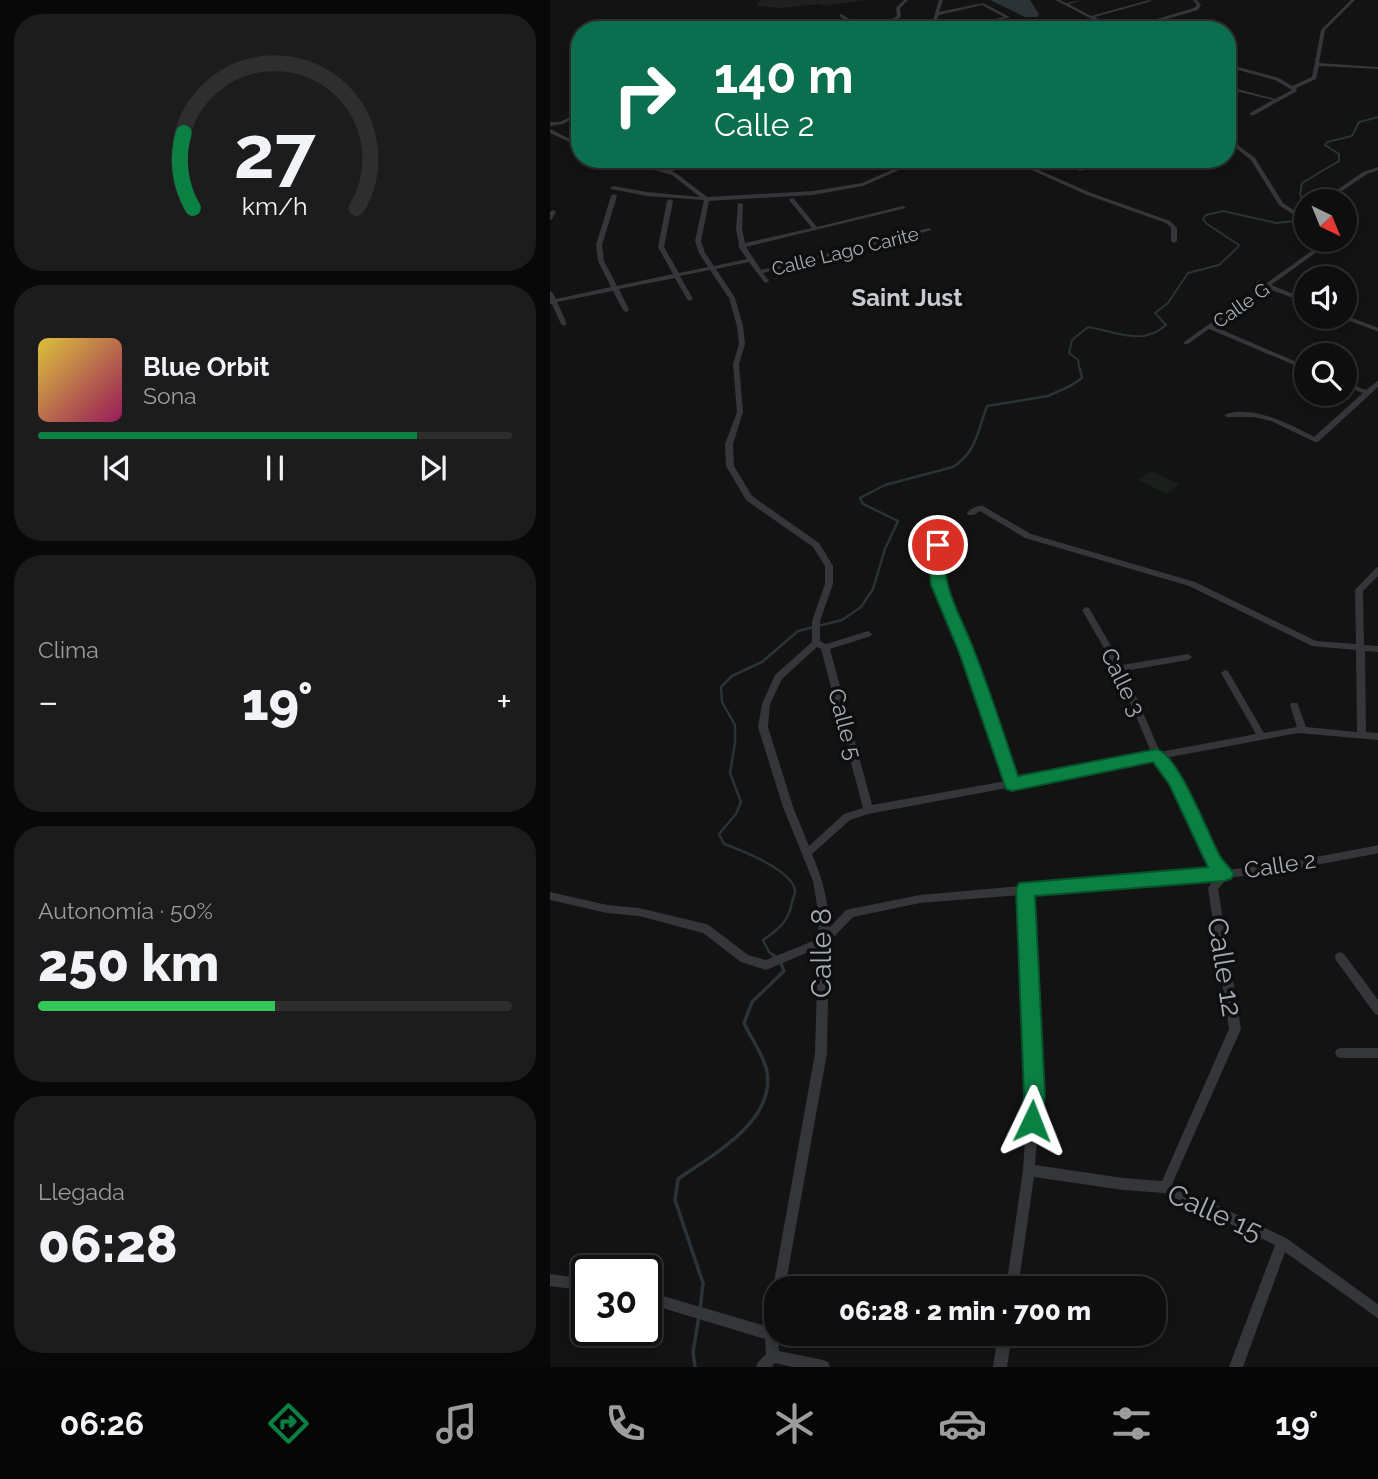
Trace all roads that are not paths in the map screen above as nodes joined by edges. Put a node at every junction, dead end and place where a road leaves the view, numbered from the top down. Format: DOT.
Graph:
graph roads {
  1 [pos="906,0"];
  2 [pos="941,0"];
  3 [pos="1057,0"];
  4 [pos="1082,0"];
  5 [pos="1195,0"];
  6 [pos="1353,0"];
  7 [pos="1151,2"];
  8 [pos="1066,4"];
  9 [pos="937,14"];
  10 [pos="841,15"];
  11 [pos="1091,17"];
  12 [pos="852,21"];
  13 [pos="891,21"];
  14 [pos="936,21"];
  15 [pos="990,21"];
  16 [pos="1100,21"];
  17 [pos="1155,21"];
  18 [pos="1316,64"];
  19 [pos="1236,68"];
  20 [pos="1378,68"];
  21 [pos="1236,89"];
  22 [pos="1293,89"];
  23 [pos="1273,99"];
  24 [pos="1252,114"];
  25 [pos="568,119"];
  26 [pos="550,124"];
  27 [pos="550,131"];
  28 [pos="571,142"];
  29 [pos="1236,145"];
  30 [pos="652,168"];
  31 [pos="674,168"];
  32 [pos="898,168"];
  33 [pos="1030,168"];
  34 [pos="1077,168"];
  35 [pos="1378,168"];
  36 [pos="1082,170"];
  37 [pos="668,172"];
  38 [pos="613,188"];
  39 [pos="1341,189"];
  40 [pos="614,196"];
  41 [pos="707,199"];
  42 [pos="792,200"];
  43 [pos="670,201"];
  44 [pos="740,204"];
  45 [pos="903,208"];
  46 [pos="1294,213"];
  47 [pos="814,227"];
  48 [pos="929,230"];
  49 [pos="1174,241"];
  50 [pos="741,246"];
  51 [pos="1314,252"];
  52 [pos="750,260"];
  53 [pos="713,267"];
  54 [pos="760,272"];
  55 [pos="675,275"];
  56 [pos="766,281"];
  57 [pos="1267,286"];
  58 [pos="615,288"];
  59 [pos="550,293"];
  60 [pos="1294,297"];
  61 [pos="690,299"];
  62 [pos="552,302"];
  63 [pos="626,310"];
  64 [pos="1357,322"];
  65 [pos="564,324"];
  66 [pos="1209,327"];
  67 [pos="1378,330"];
  68 [pos="1186,343"];
  69 [pos="1294,364"];
  70 [pos="1378,382"];
  71 [pos="1357,389"];
  72 [pos="1366,392"];
  73 [pos="1227,415"];
  74 [pos="971,513"];
  75 [pos="938,545"];
  76 [pos="1378,570"];
  77 [pos="1086,610"];
  78 [pos="868,634"];
  79 [pos="818,636"];
  80 [pos="1361,648"];
  81 [pos="1378,649"];
  82 [pos="1188,657"];
  83 [pos="1120,669"];
  84 [pos="1225,673"];
  85 [pos="1294,705"];
  86 [pos="1303,731"];
  87 [pos="1362,735"];
  88 [pos="1262,736"];
  89 [pos="1378,737"];
  90 [pos="1157,755"];
  91 [pos="1012,784"];
  92 [pos="868,810"];
  93 [pos="1378,849"];
  94 [pos="807,853"];
  95 [pos="1224,874"];
  96 [pos="1025,889"];
  97 [pos="550,896"];
  98 [pos="822,942"];
  99 [pos="1340,957"];
  100 [pos="1378,1010"];
  101 [pos="1341,1053"];
  102 [pos="1378,1053"];
  103 [pos="1029,1170"];
  104 [pos="1165,1187"];
  105 [pos="1282,1242"];
  106 [pos="781,1276"];
  107 [pos="1014,1276"];
  108 [pos="550,1280"];
  109 [pos="571,1283"];
  110 [pos="662,1302"];
  111 [pos="1377,1308"];
  112 [pos="764,1332"];
  113 [pos="772,1346"];
  114 [pos="1003,1346"];
  115 [pos="773,1356"];
  116 [pos="763,1367"];
  117 [pos="823,1367"];
  118 [pos="1000,1367"];
  119 [pos="1236,1367"];
  1 -- 13 [label="street"];
  2 -- 9 [label="street"];
  3 -- 8 [label="street"];
  4 -- 8 [label="street"];
  5 -- 17 [label="street"];
  6 -- 18 [label="street"];
  7 -- 11 [label="street"];
  8 -- 11 [label="street"];
  9 -- 14 [label="street"];
  9 -- 15 [label="street"];
  10 -- 12 [label="street"];
  11 -- 16 [label="street"];
  18 -- 20 [label="street"];
  18 -- 22 [label="street"];
  19 -- 22 [label="street"];
  21 -- 23 [label="street"];
  22 -- 24 [label="street"];
  25 -- 26 [label="street"];
  27 -- 28 [label="street"];
  29 -- 46 [label="street"];
  30 -- 37 [label="street"];
  31 -- 37 [label="street"];
  32 -- 41 [label="street"];
  33 -- 49 [label="street"];
  34 -- 36 [label="street"];
  35 -- 39 [label="street"];
  37 -- 41 [label="street"];
  38 -- 41 [label="street"];
  40 -- 58 [label="street"];
  41 -- 53 [label="street"];
  42 -- 47 [label="street"];
  43 -- 55 [label="street"];
  44 -- 50 [label="street"];
  45 -- 47 [label="street"];
  47 -- 50 [label="street"];
  48 -- 54 [label="street, Calle Lago Carite"];
  50 -- 52 [label="street"];
  51 -- 57 [label="street, Calle G"];
  52 -- 53 [label="street"];
  52 -- 54 [label="street"];
  53 -- 55 [label="street"];
  53 -- 79 [label="street"];
  54 -- 56 [label="street"];
  55 -- 58 [label="street"];
  55 -- 61 [label="street"];
  57 -- 60 [label="street"];
  57 -- 66 [label="street, Calle G"];
  58 -- 62 [label="street"];
  58 -- 63 [label="street"];
  59 -- 62 [label="street"];
  62 -- 65 [label="street"];
  64 -- 67 [label="street"];
  66 -- 68 [label="street, Calle G"];
  66 -- 69 [label="street"];
  70 -- 72 [label="street"];
  71 -- 72 [label="street"];
  72 -- 73 [label="street"];
  74 -- 80 [label="street"];
  75 -- 91 [label="street"];
  76 -- 80 [label="street"];
  77 -- 83 [label="street, Calle 3"];
  78 -- 79 [label="street"];
  79 -- 92 [label="street, Calle 5"];
  79 -- 94 [label="street, Calle 8"];
  80 -- 81 [label="street"];
  80 -- 87 [label="street"];
  82 -- 83 [label="street"];
  83 -- 90 [label="street, Calle 3"];
  84 -- 88 [label="street"];
  85 -- 86 [label="street"];
  86 -- 87 [label="street"];
  86 -- 88 [label="street"];
  87 -- 89 [label="street"];
  88 -- 90 [label="street"];
  90 -- 91 [label="street"];
  90 -- 95 [label="street"];
  91 -- 92 [label="street"];
  92 -- 94 [label="street"];
  93 -- 95 [label="street, Calle 2"];
  94 -- 98 [label="street, Calle 8"];
  95 -- 96 [label="street, Calle 2"];
  95 -- 104 [label="street, Calle 12"];
  96 -- 98 [label="street, Calle 2"];
  96 -- 103 [label="street"];
  97 -- 98 [label="street"];
  98 -- 106 [label="street, Calle 8"];
  99 -- 100 [label="street"];
  101 -- 102 [label="street"];
  103 -- 104 [label="street, Calle 15"];
  103 -- 107 [label="street"];
  104 -- 105 [label="street, Calle 15"];
  105 -- 111 [label="street, Calle 15"];
  105 -- 119 [label="street"];
  108 -- 109 [label="street"];
  110 -- 112 [label="street"];
  113 -- 115 [label="street"];
  114 -- 118 [label="street"];
  115 -- 116 [label="street"];
  115 -- 117 [label="street"];
}
